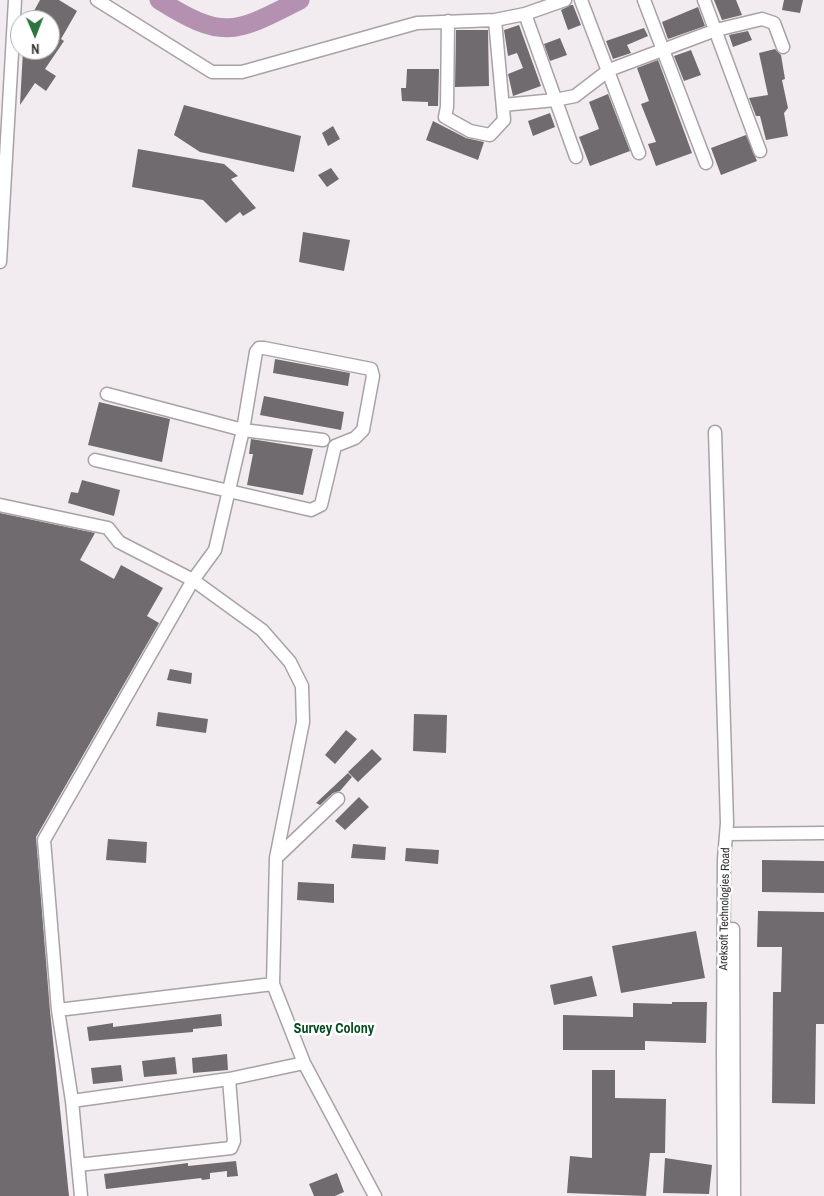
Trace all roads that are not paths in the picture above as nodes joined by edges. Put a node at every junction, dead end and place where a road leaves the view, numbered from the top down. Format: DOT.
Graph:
graph roads {
  1 [pos="14,0"];
  2 [pos="97,0"];
  3 [pos="565,0"];
  4 [pos="581,0"];
  5 [pos="644,0"];
  6 [pos="704,0"];
  7 [pos="525,14"];
  8 [pos="495,20"];
  9 [pos="448,21"];
  10 [pos="716,30"];
  11 [pos="783,47"];
  12 [pos="663,50"];
  13 [pos="609,70"];
  14 [pos="555,100"];
  15 [pos="503,105"];
  16 [pos="760,151"];
  17 [pos="639,153"];
  18 [pos="576,157"];
  19 [pos="706,163"];
  20 [pos="0,262"];
  21 [pos="107,394"];
  22 [pos="243,430"];
  23 [pos="716,432"];
  24 [pos="323,440"];
  25 [pos="95,460"];
  26 [pos="229,492"];
  27 [pos="0,505"];
  28 [pos="193,580"];
  29 [pos="338,799"];
  30 [pos="824,833"];
  31 [pos="727,834"];
  32 [pos="276,858"];
  33 [pos="273,984"];
  34 [pos="58,1010"];
  35 [pos="304,1064"];
  36 [pos="229,1079"];
  37 [pos="72,1101"];
  38 [pos="78,1165"];
  39 [pos="81,1196"];
  40 [pos="375,1196"];
  41 [pos="724,1196"];
  42 [pos="734,1196"];
  1 -- 20 [label="street"];
  2 -- 9 [label="street"];
  3 -- 7 [label="street"];
  4 -- 13 [label="street"];
  5 -- 12 [label="street"];
  6 -- 10 [label="street"];
  7 -- 8 [label="street"];
  7 -- 14 [label="street"];
  8 -- 9 [label="street"];
  8 -- 15 [label="street"];
  9 -- 15 [label="street"];
  10 -- 11 [label="street"];
  10 -- 12 [label="street"];
  10 -- 16 [label="street"];
  12 -- 13 [label="street"];
  12 -- 19 [label="street"];
  13 -- 14 [label="street"];
  13 -- 17 [label="street"];
  14 -- 15 [label="street"];
  14 -- 18 [label="street"];
  21 -- 22 [label="street"];
  22 -- 24 [label="street"];
  22 -- 26 [label="street"];
  22 -- 26 [label="street"];
  23 -- 31 [label="street"];
  25 -- 26 [label="street"];
  26 -- 28 [label="street"];
  27 -- 28 [label="street"];
  28 -- 32 [label="street"];
  28 -- 34 [label="street"];
  29 -- 32 [label="street"];
  30 -- 31 [label="street"];
  31 -- 41 [label="street, Areksoft Technologies Road"];
  31 -- 42 [label="street, Areksoft Technologies Road"];
  32 -- 33 [label="street"];
  33 -- 34 [label="street"];
  33 -- 35 [label="street"];
  34 -- 37 [label="street"];
  35 -- 36 [label="street"];
  35 -- 40 [label="street"];
  36 -- 37 [label="street"];
  36 -- 38 [label="street"];
  37 -- 38 [label="street"];
  38 -- 39 [label="street"];
}
